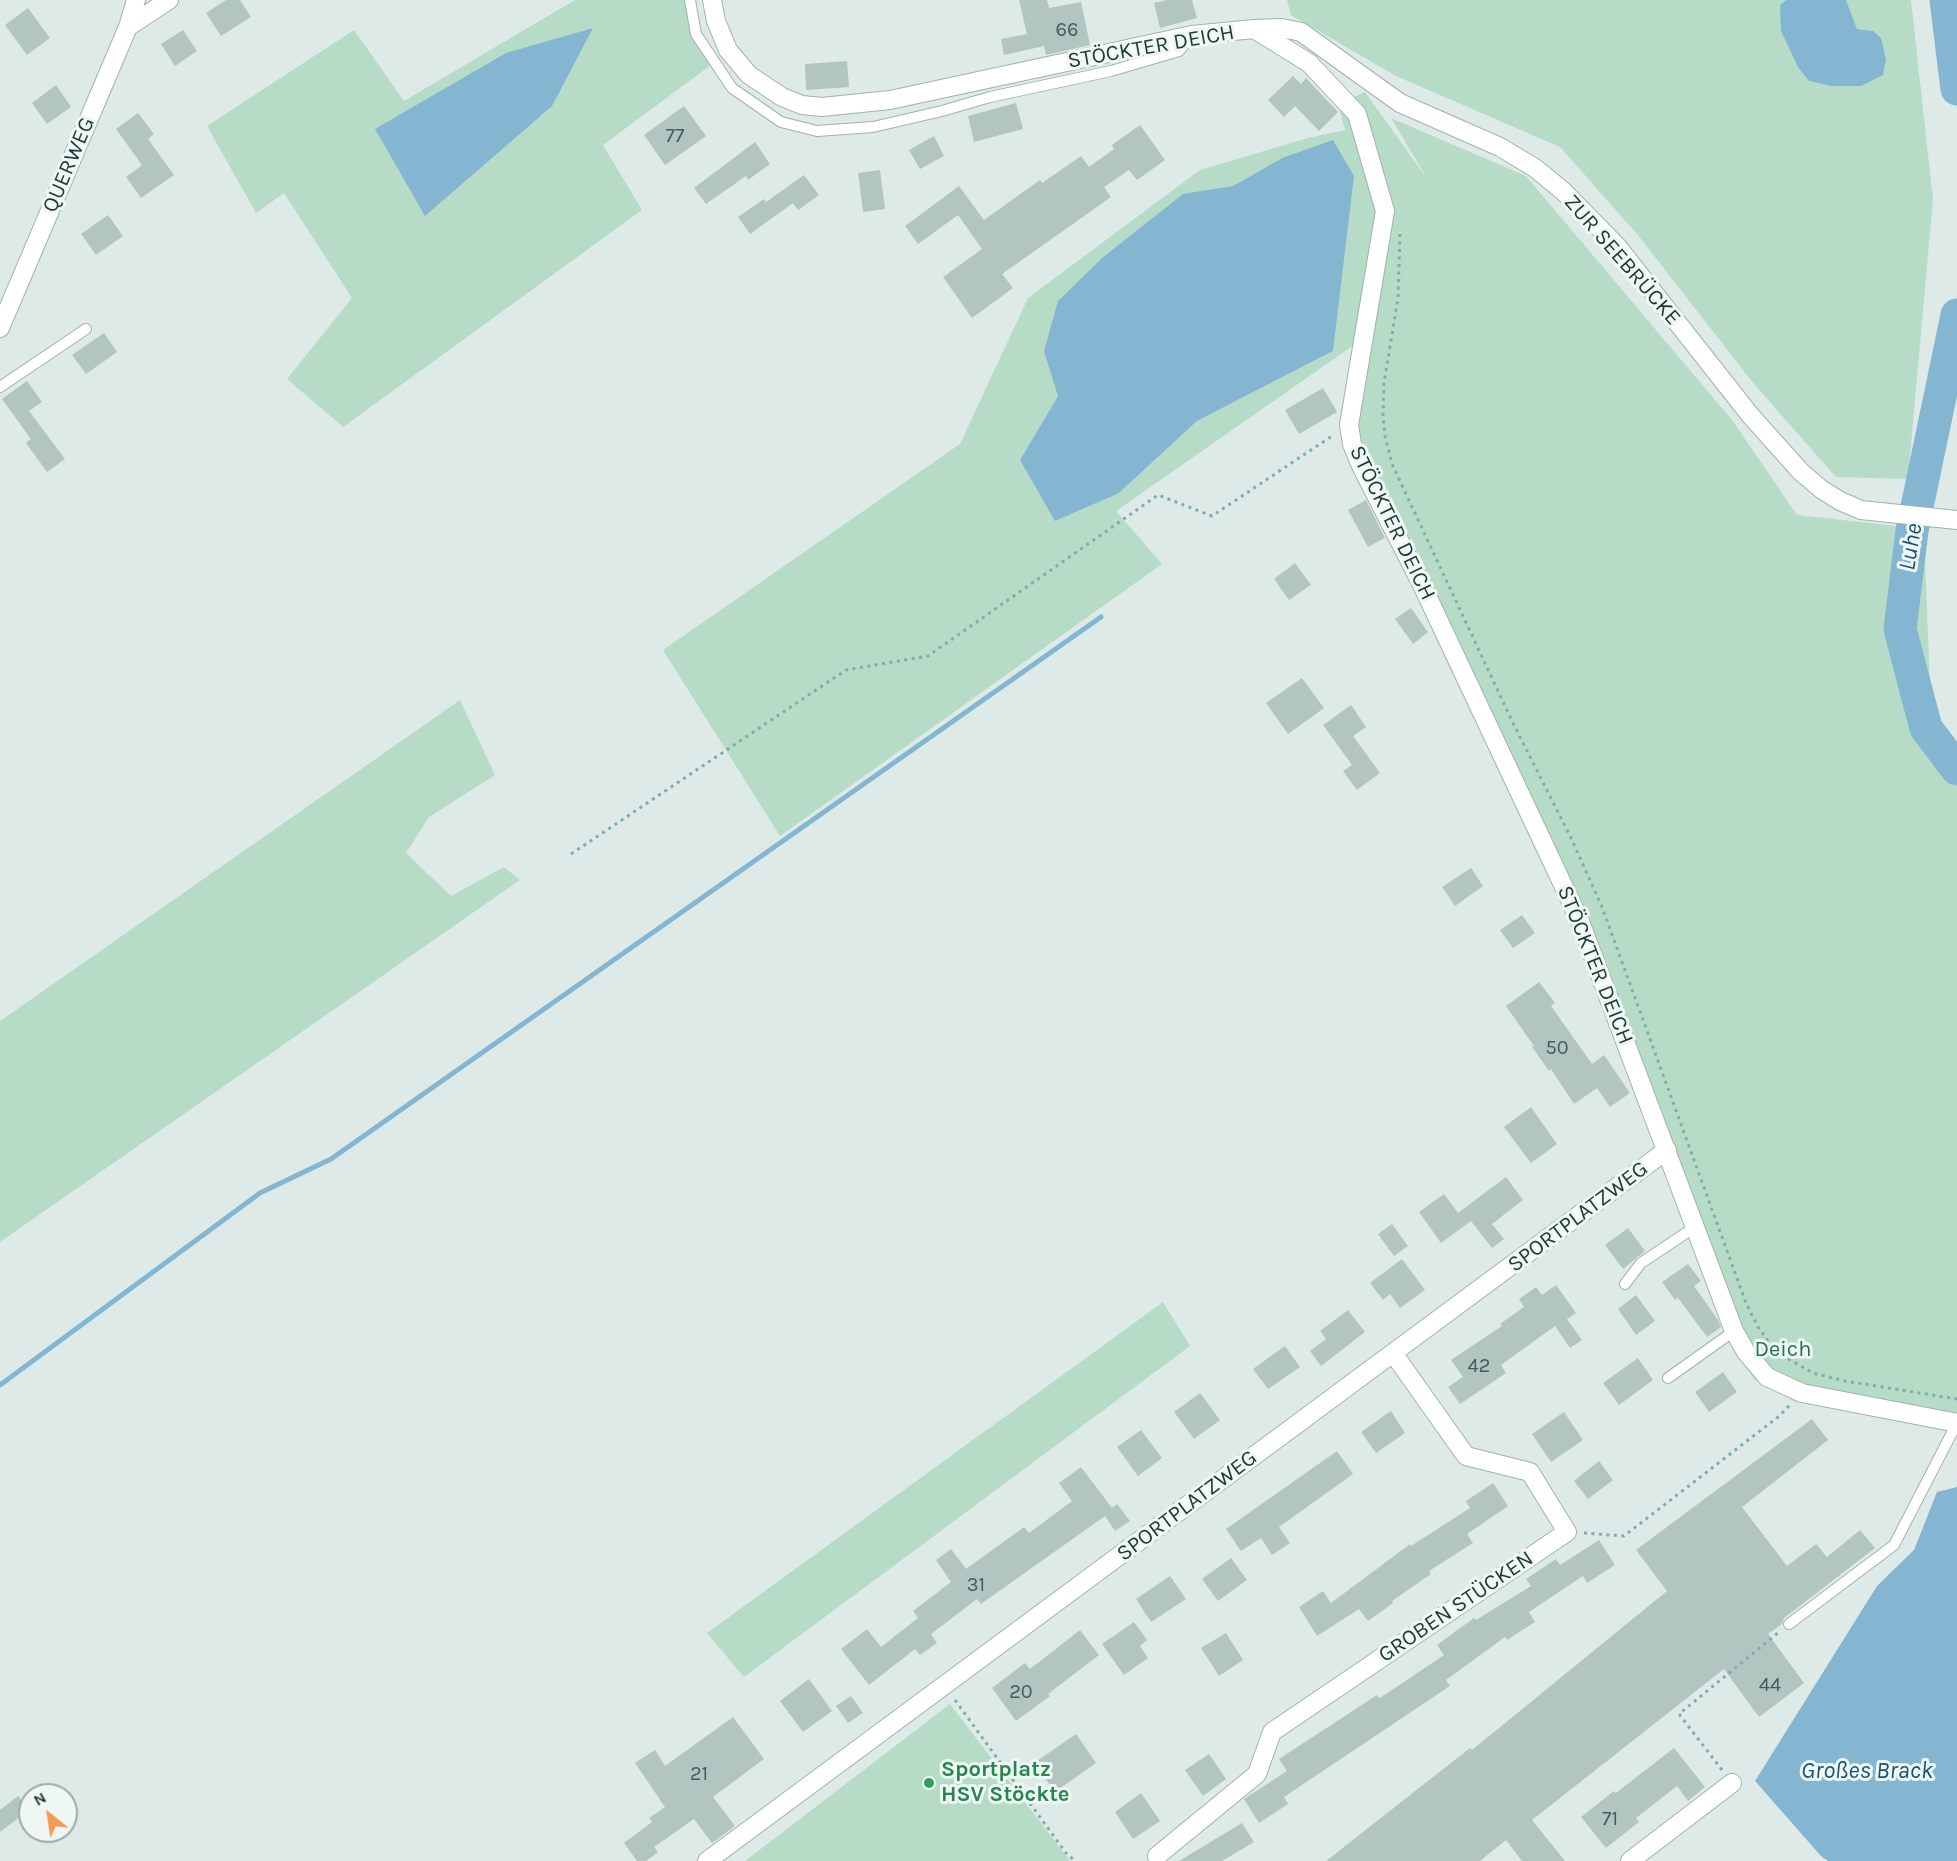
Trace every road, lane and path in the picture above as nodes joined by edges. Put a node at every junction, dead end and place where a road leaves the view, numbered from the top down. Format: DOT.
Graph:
graph roads {
  1 [pos="136,0"];
  2 [pos="169,0"];
  3 [pos="690,0"];
  4 [pos="711,0"];
  5 [pos="128,27"];
  6 [pos="1254,29"];
  7 [pos="1192,35"];
  8 [pos="1400,231"];
  9 [pos="0,328"];
  10 [pos="86,329"];
  11 [pos="0,387"];
  12 [pos="1349,425"];
  13 [pos="1949,519"];
  14 [pos="571,854"];
  15 [pos="1667,1150"];
  16 [pos="1695,1227"];
  17 [pos="1624,1284"];
  18 [pos="1734,1331"];
  19 [pos="1393,1353"];
  20 [pos="1668,1378"];
  21 [pos="1802,1394"];
  22 [pos="1957,1399"];
  23 [pos="1957,1423"];
  24 [pos="1567,1532"];
  25 [pos="1789,1624"];
  26 [pos="945,1686"];
  27 [pos="1732,1783"];
  28 [pos="1157,1856"];
  29 [pos="707,1861"];
  30 [pos="1075,1861"];
  31 [pos="1630,1861"];
  1 -- 5 [label="street, QUERWEG"];
  2 -- 5 [label="street"];
  3 -- 7 [label="lane"];
  4 -- 7 [label="street, STÖCKTER DEICH"];
  5 -- 9 [label="street, QUERWEG"];
  6 -- 7 [label="street, STÖCKTER DEICH"];
  6 -- 12 [label="street, STÖCKTER DEICH"];
  6 -- 13 [label="street, ZUR SEEBRÜCKE"];
  8 -- 22 [label="path"];
  10 -- 11 [label="lane"];
  12 -- 14 [label="path"];
  12 -- 15 [label="street, STÖCKTER DEICH"];
  15 -- 16 [label="street, STÖCKTER DEICH"];
  15 -- 19 [label="street, SPORTPLATZWEG"];
  16 -- 17 [label="lane"];
  16 -- 18 [label="street, STÖCKTER DEICH"];
  18 -- 20 [label="lane"];
  18 -- 21 [label="street, STÖCKTER DEICH"];
  19 -- 24 [label="street"];
  19 -- 26 [label="street, SPORTPLATZWEG"];
  21 -- 23 [label="street, STÖCKTER DEICH"];
  21 -- 24 [label="path"];
  23 -- 25 [label="lane, STÖCKTER DEICH"];
  24 -- 28 [label="street, GROBEN STÜCKEN"];
  25 -- 27 [label="path"];
  26 -- 29 [label="street, SPORTPLATZWEG"];
  26 -- 30 [label="path"];
  27 -- 31 [label="street"];
}
